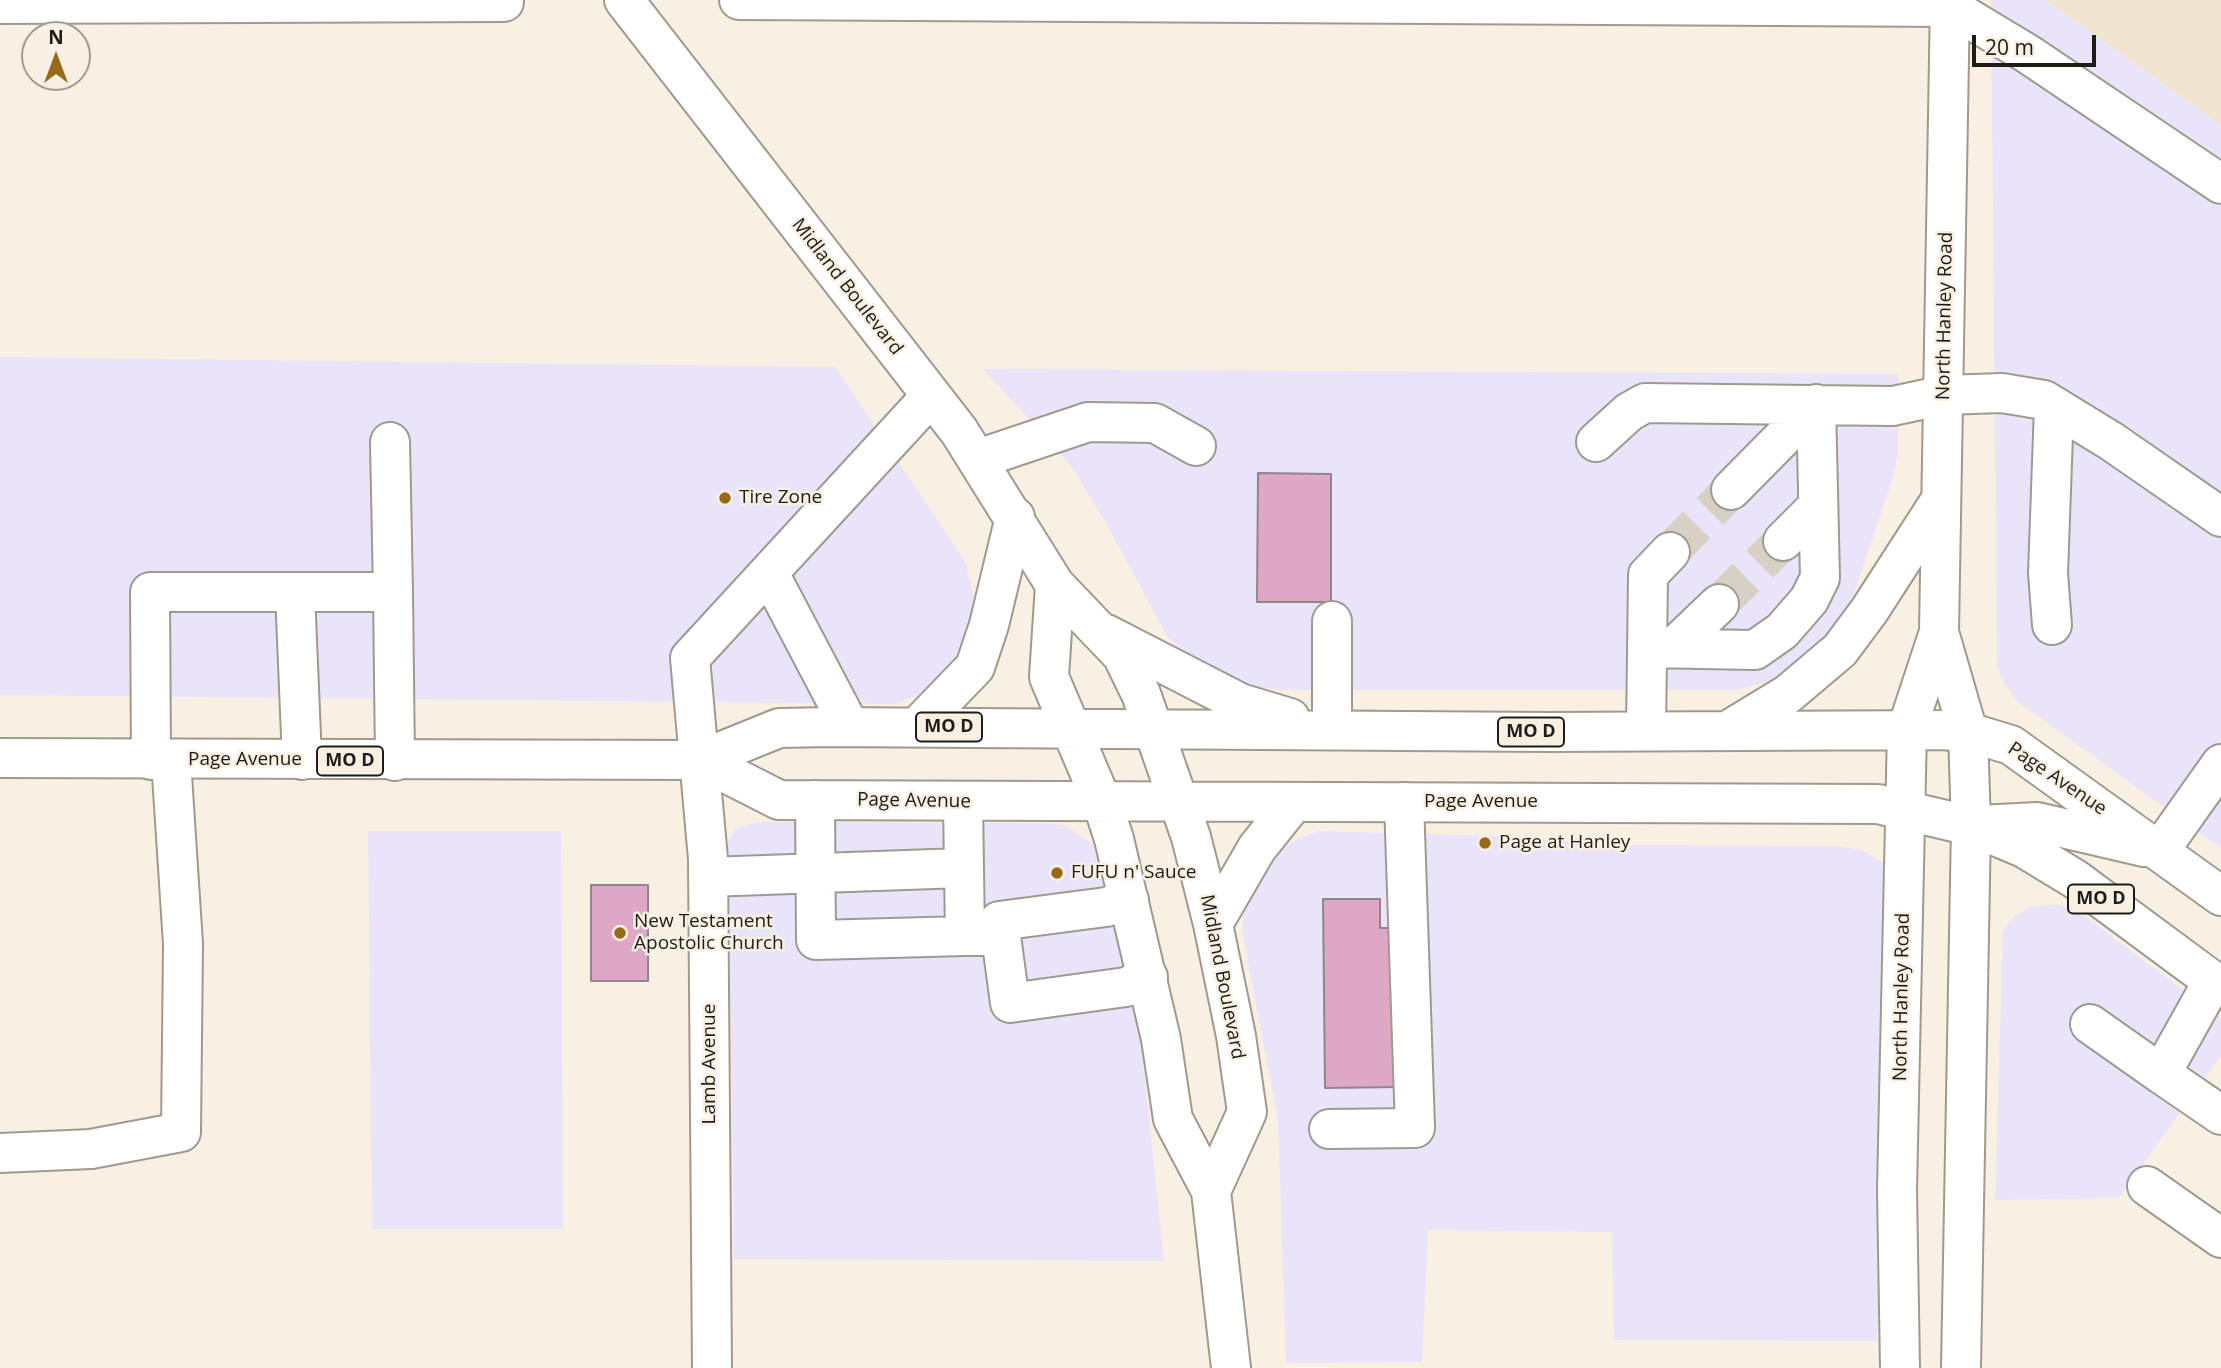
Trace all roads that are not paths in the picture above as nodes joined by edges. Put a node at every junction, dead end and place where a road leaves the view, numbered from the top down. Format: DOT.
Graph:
graph roads {
  1 [pos="624,0"];
  2 [pos="740,1"];
  3 [pos="503,2"];
  4 [pos="0,4"];
  5 [pos="1950,4"];
  6 [pos="2221,184"];
  7 [pos="1944,395"];
  8 [pos="931,396"];
  9 [pos="1816,404"];
  10 [pos="2054,407"];
  11 [pos="390,442"];
  12 [pos="1596,442"];
  13 [pos="1196,446"];
  14 [pos="978,459"];
  15 [pos="1731,490"];
  16 [pos="1940,501"];
  17 [pos="1818,506"];
  18 [pos="1015,517"];
  19 [pos="2221,517"];
  20 [pos="1783,541"];
  21 [pos="1670,552"];
  22 [pos="769,573"];
  23 [pos="1055,585"];
  24 [pos="295,592"];
  25 [pos="393,592"];
  26 [pos="1719,604"];
  27 [pos="1332,621"];
  28 [pos="2052,625"];
  29 [pos="1099,631"];
  30 [pos="1939,632"];
  31 [pos="1660,648"];
  32 [pos="850,727"];
  33 [pos="917,727"];
  34 [pos="1068,728"];
  35 [pos="1731,729"];
  36 [pos="1907,729"];
  37 [pos="1154,730"];
  38 [pos="1332,730"];
  39 [pos="1646,731"];
  40 [pos="1968,732"];
  41 [pos="0,758"];
  42 [pos="161,760"];
  43 [pos="302,760"];
  44 [pos="700,760"];
  45 [pos="395,761"];
  46 [pos="2221,764"];
  47 [pos="815,800"];
  48 [pos="963,802"];
  49 [pos="1102,802"];
  50 [pos="1180,802"];
  51 [pos="1294,802"];
  52 [pos="1404,802"];
  53 [pos="1907,810"];
  54 [pos="1971,826"];
  55 [pos="2160,850"];
  56 [pos="1906,862"];
  57 [pos="962,868"];
  58 [pos="816,872"];
  59 [pos="708,877"];
  60 [pos="2221,895"];
  61 [pos="1129,900"];
  62 [pos="1213,924"];
  63 [pos="982,936"];
  64 [pos="1148,977"];
  65 [pos="2217,984"];
  66 [pos="2090,1024"];
  67 [pos="2161,1074"];
  68 [pos="2221,1115"];
  69 [pos="1329,1129"];
  70 [pos="0,1153"];
  71 [pos="2147,1186"];
  72 [pos="1211,1191"];
  73 [pos="2221,1238"];
  74 [pos="712,1368"];
  75 [pos="1231,1368"];
  76 [pos="1900,1368"];
  77 [pos="1961,1368"];
  1 -- 8 [label="main road, Midland Boulevard"];
  2 -- 5 [label="main road"];
  3 -- 4 [label="main road"];
  5 -- 6 [label="main road"];
  5 -- 7 [label="main road, North Hanley Road"];
  7 -- 9 [label="main road"];
  7 -- 10 [label="main road"];
  7 -- 16 [label="main road, North Hanley Road"];
  8 -- 14 [label="main road, Midland Boulevard"];
  8 -- 22 [label="main road, Lamb Avenue"];
  9 -- 12 [label="main road"];
  9 -- 15 [label="main road"];
  9 -- 17 [label="main road"];
  10 -- 19 [label="main road"];
  10 -- 28 [label="main road"];
  11 -- 25 [label="main road"];
  13 -- 14 [label="main road"];
  14 -- 18 [label="main road, Midland Boulevard"];
  16 -- 30 [label="main road, North Hanley Road"];
  16 -- 35 [label="main road"];
  17 -- 20 [label="main road"];
  17 -- 31 [label="main road"];
  18 -- 23 [label="main road, Midland Boulevard"];
  18 -- 33 [label="main road"];
  21 -- 31 [label="main road"];
  22 -- 32 [label="main road"];
  22 -- 44 [label="main road, Lamb Avenue"];
  23 -- 29 [label="main road, Midland Boulevard"];
  23 -- 34 [label="main road"];
  24 -- 25 [label="main road"];
  24 -- 42 [label="main road"];
  24 -- 43 [label="main road"];
  25 -- 45 [label="main road"];
  26 -- 31 [label="main road"];
  27 -- 38 [label="main road"];
  29 -- 37 [label="main road, Midland Boulevard"];
  29 -- 38 [label="main road"];
  30 -- 36 [label="main road, North Hanley Road"];
  30 -- 40 [label="main road, North Hanley Road"];
  31 -- 39 [label="main road"];
  32 -- 33 [label="main road, Page Avenue / MO D"];
  32 -- 44 [label="main road, Page Avenue / MO D"];
  33 -- 34 [label="main road, Page Avenue / MO D"];
  34 -- 37 [label="main road, Page Avenue / MO D"];
  34 -- 49 [label="main road"];
  35 -- 36 [label="main road, Page Avenue / MO D"];
  35 -- 39 [label="main road, Page Avenue / MO D"];
  36 -- 40 [label="main road, Page Avenue / MO D"];
  36 -- 53 [label="main road, North Hanley Road"];
  37 -- 38 [label="main road, Page Avenue / MO D"];
  37 -- 50 [label="main road, Midland Boulevard"];
  38 -- 39 [label="main road, Page Avenue / MO D"];
  40 -- 54 [label="main road, North Hanley Road"];
  40 -- 55 [label="main road, Page Avenue / MO D"];
  41 -- 42 [label="main road, Page Avenue / MO D"];
  42 -- 43 [label="main road, Page Avenue / MO D"];
  42 -- 70 [label="main road"];
  43 -- 45 [label="main road, Page Avenue / MO D"];
  44 -- 45 [label="main road, Page Avenue / MO D"];
  44 -- 47 [label="main road, Page Avenue / MO D"];
  44 -- 59 [label="main road, Lamb Avenue"];
  46 -- 55 [label="main road"];
  47 -- 48 [label="main road, Page Avenue / MO D"];
  47 -- 58 [label="main road"];
  48 -- 49 [label="main road, Page Avenue / MO D"];
  48 -- 57 [label="main road"];
  49 -- 50 [label="main road, Page Avenue / MO D"];
  49 -- 61 [label="main road"];
  50 -- 51 [label="main road, Page Avenue / MO D"];
  50 -- 62 [label="main road, Midland Boulevard"];
  51 -- 52 [label="main road, Page Avenue / MO D"];
  51 -- 62 [label="main road"];
  52 -- 53 [label="main road, Page Avenue / MO D"];
  52 -- 69 [label="main road"];
  53 -- 54 [label="main road, Page Avenue / MO D"];
  53 -- 56 [label="main road, North Hanley Road"];
  54 -- 55 [label="main road"];
  54 -- 56 [label="main road"];
  54 -- 65 [label="main road, Page Avenue / MO D"];
  54 -- 77 [label="main road, North Hanley Road"];
  55 -- 60 [label="main road, Page Avenue / MO D"];
  56 -- 76 [label="main road, North Hanley Road"];
  57 -- 58 [label="main road"];
  57 -- 63 [label="main road"];
  58 -- 59 [label="main road"];
  58 -- 63 [label="main road"];
  59 -- 74 [label="main road, Lamb Avenue"];
  61 -- 63 [label="main road"];
  61 -- 64 [label="main road"];
  62 -- 72 [label="main road, Midland Boulevard"];
  63 -- 64 [label="main road"];
  64 -- 72 [label="main road"];
  65 -- 67 [label="main road"];
  66 -- 67 [label="main road"];
  67 -- 68 [label="main road"];
  71 -- 73 [label="main road"];
  72 -- 75 [label="main road"];
}
